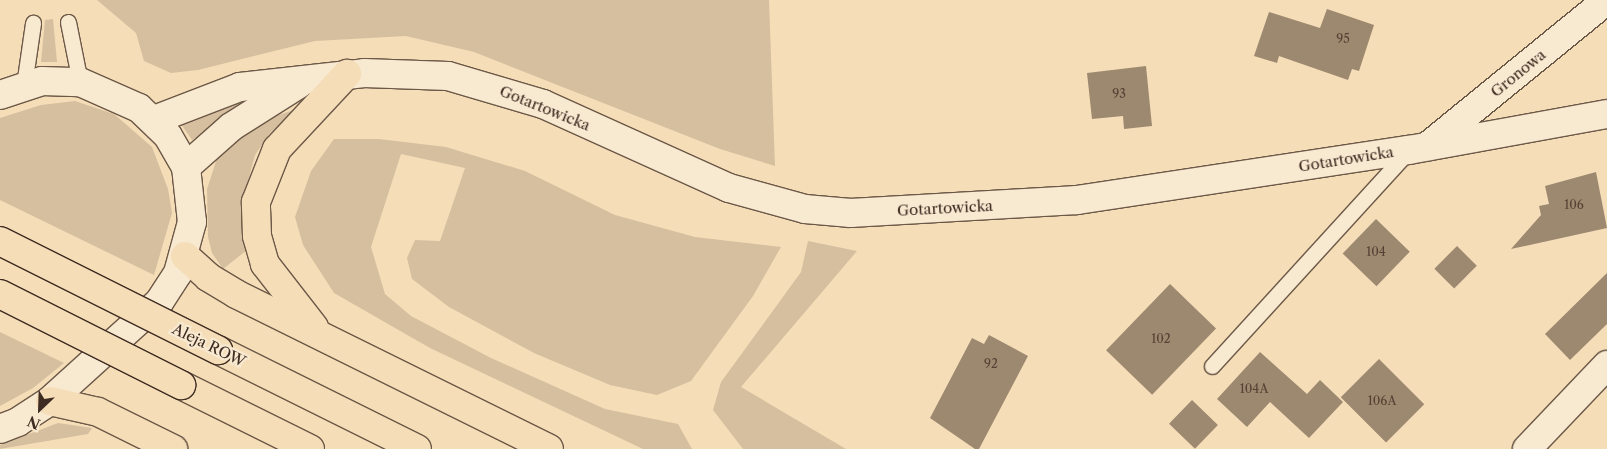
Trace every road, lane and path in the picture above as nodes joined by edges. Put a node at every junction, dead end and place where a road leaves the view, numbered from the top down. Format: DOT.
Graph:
graph roads {
  1 [pos="1607,0"];
  2 [pos="33,22"];
  3 [pos="68,22"];
  4 [pos="347,74"];
  5 [pos="80,82"];
  6 [pos="302,82"];
  7 [pos="12,90"];
  8 [pos="1607,114"];
  9 [pos="154,120"];
  10 [pos="1419,148"];
  11 [pos="186,167"];
  12 [pos="0,241"];
  13 [pos="184,256"];
  14 [pos="0,294"];
  15 [pos="320,335"];
  16 [pos="1607,365"];
  17 [pos="1212,366"];
  18 [pos="50,401"];
  19 [pos="0,429"];
  20 [pos="173,449"];
  21 [pos="310,449"];
  22 [pos="417,449"];
  23 [pos="550,449"];
  24 [pos="1527,449"];
  1 -- 10 [label="street, Gronowa"];
  2 -- 7 [label="lane"];
  3 -- 5 [label="lane"];
  4 -- 6 [label="street, Gotartowicka"];
  4 -- 10 [label="street, Gotartowicka"];
  4 -- 15 [label="main road"];
  5 -- 7 [label="street"];
  5 -- 9 [label="street"];
  6 -- 9 [label="street, Gotartowicka"];
  6 -- 11 [label="street, Gotartowicka"];
  8 -- 10 [label="street, Gotartowicka"];
  9 -- 11 [label="street"];
  10 -- 17 [label="lane"];
  11 -- 13 [label="street"];
  12 -- 22 [label="main road, Aleja ROW, bridge"];
  13 -- 15 [label="main road"];
  13 -- 18 [label="street"];
  14 -- 21 [label="main road, bridge"];
  15 -- 23 [label="main road"];
  16 -- 24 [label="street"];
  18 -- 19 [label="street"];
  18 -- 20 [label="main road"];
}
